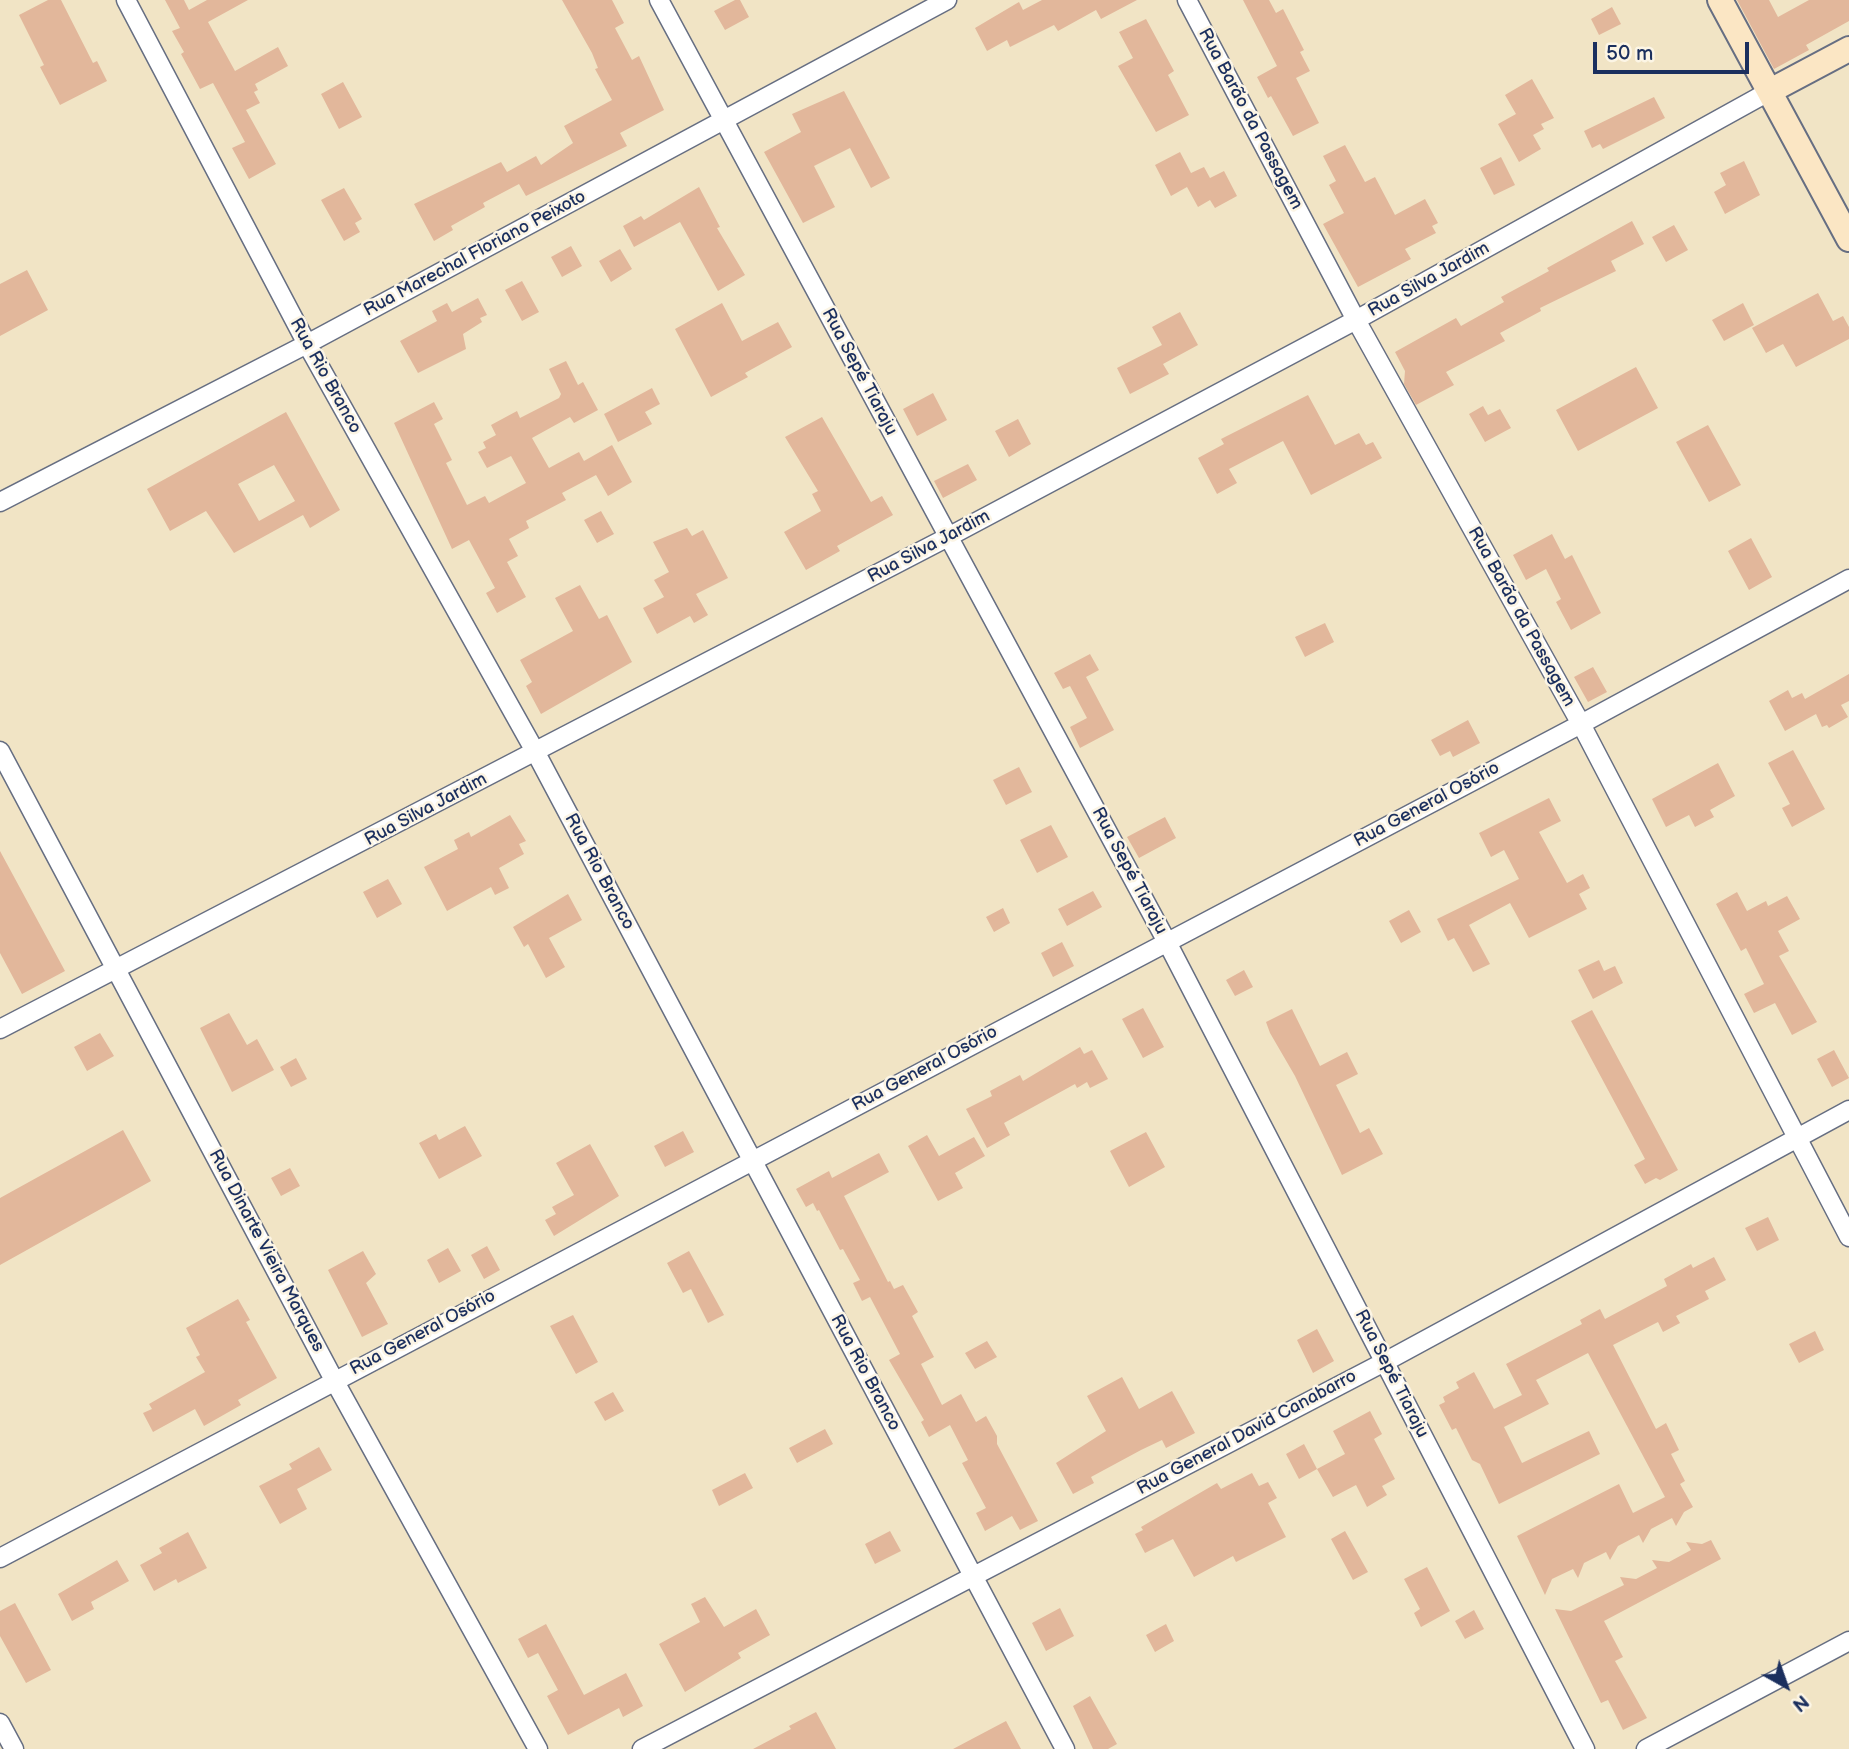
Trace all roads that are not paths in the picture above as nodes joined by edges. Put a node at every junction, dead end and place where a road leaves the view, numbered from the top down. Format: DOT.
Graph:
graph roads {
  1 [pos="126,0"];
  2 [pos="659,0"];
  3 [pos="947,0"];
  4 [pos="1186,0"];
  5 [pos="1720,0"];
  6 [pos="1849,49"];
  7 [pos="1770,91"];
  8 [pos="723,120"];
  9 [pos="1849,239"];
  10 [pos="1356,320"];
  11 [pos="307,344"];
  12 [pos="0,502"];
  13 [pos="948,537"];
  14 [pos="1849,579"];
  15 [pos="1580,724"];
  16 [pos="0,751"];
  17 [pos="536,753"];
  18 [pos="1167,942"];
  19 [pos="118,971"];
  20 [pos="0,1029"];
  21 [pos="1849,1110"];
  22 [pos="1798,1137"];
  23 [pos="750,1161"];
  24 [pos="1849,1237"];
  25 [pos="1385,1361"];
  26 [pos="334,1380"];
  27 [pos="0,1558"];
  28 [pos="975,1575"];
  29 [pos="1849,1641"];
  30 [pos="0,1723"];
  31 [pos="14,1749"];
  32 [pos="538,1749"];
  33 [pos="642,1749"];
  34 [pos="1065,1749"];
  35 [pos="1585,1749"];
  36 [pos="1646,1749"];
  1 -- 11 [label="street, Rua Rio Branco"];
  2 -- 8 [label="street, Rua Sepé Tiaraju"];
  3 -- 8 [label="street, Rua Marechal Floriano Peixoto"];
  4 -- 10 [label="street, Rua Barão da Passagem"];
  5 -- 7 [label="street"];
  6 -- 7 [label="street, Rua Silva Jardim"];
  7 -- 9 [label="street"];
  7 -- 10 [label="street, Rua Silva Jardim"];
  8 -- 11 [label="street, Rua Marechal Floriano Peixoto"];
  8 -- 13 [label="street, Rua Sepé Tiaraju"];
  10 -- 13 [label="street, Rua Silva Jardim"];
  10 -- 15 [label="street, Rua Barão da Passagem"];
  11 -- 12 [label="street, Rua Marechal Floriano Peixoto"];
  11 -- 17 [label="street, Rua Rio Branco"];
  13 -- 17 [label="street, Rua Silva Jardim"];
  13 -- 18 [label="street, Rua Sepé Tiaraju"];
  14 -- 15 [label="street, Rua General Osório"];
  15 -- 18 [label="street, Rua General Osório"];
  15 -- 22 [label="street, Rua Barão da Passagem"];
  16 -- 19 [label="street, Rua Dinarte Vieira Marques"];
  17 -- 19 [label="street, Rua Silva Jardim"];
  17 -- 23 [label="street, Rua Rio Branco"];
  18 -- 23 [label="street, Rua General Osório"];
  18 -- 25 [label="street, Rua Sepé Tiaraju"];
  19 -- 20 [label="street, Rua Silva Jardim"];
  19 -- 26 [label="street, Rua Dinarte Vieira Marques"];
  21 -- 22 [label="street, Rua General David Canabarro"];
  22 -- 24 [label="street, Rua Barão da Passagem"];
  22 -- 25 [label="street, Rua General David Canabarro"];
  23 -- 26 [label="street, Rua General Osório"];
  23 -- 28 [label="street, Rua Rio Branco"];
  25 -- 28 [label="street, Rua General David Canabarro"];
  25 -- 35 [label="street, Rua Sepé Tiaraju"];
  26 -- 27 [label="street, Rua General Osório"];
  26 -- 32 [label="street, Rua Dinarte Vieira Marques"];
  28 -- 33 [label="street, Rua General David Canabarro"];
  28 -- 34 [label="street, Rua Rio Branco"];
  29 -- 36 [label="street"];
  30 -- 31 [label="street"];
}
